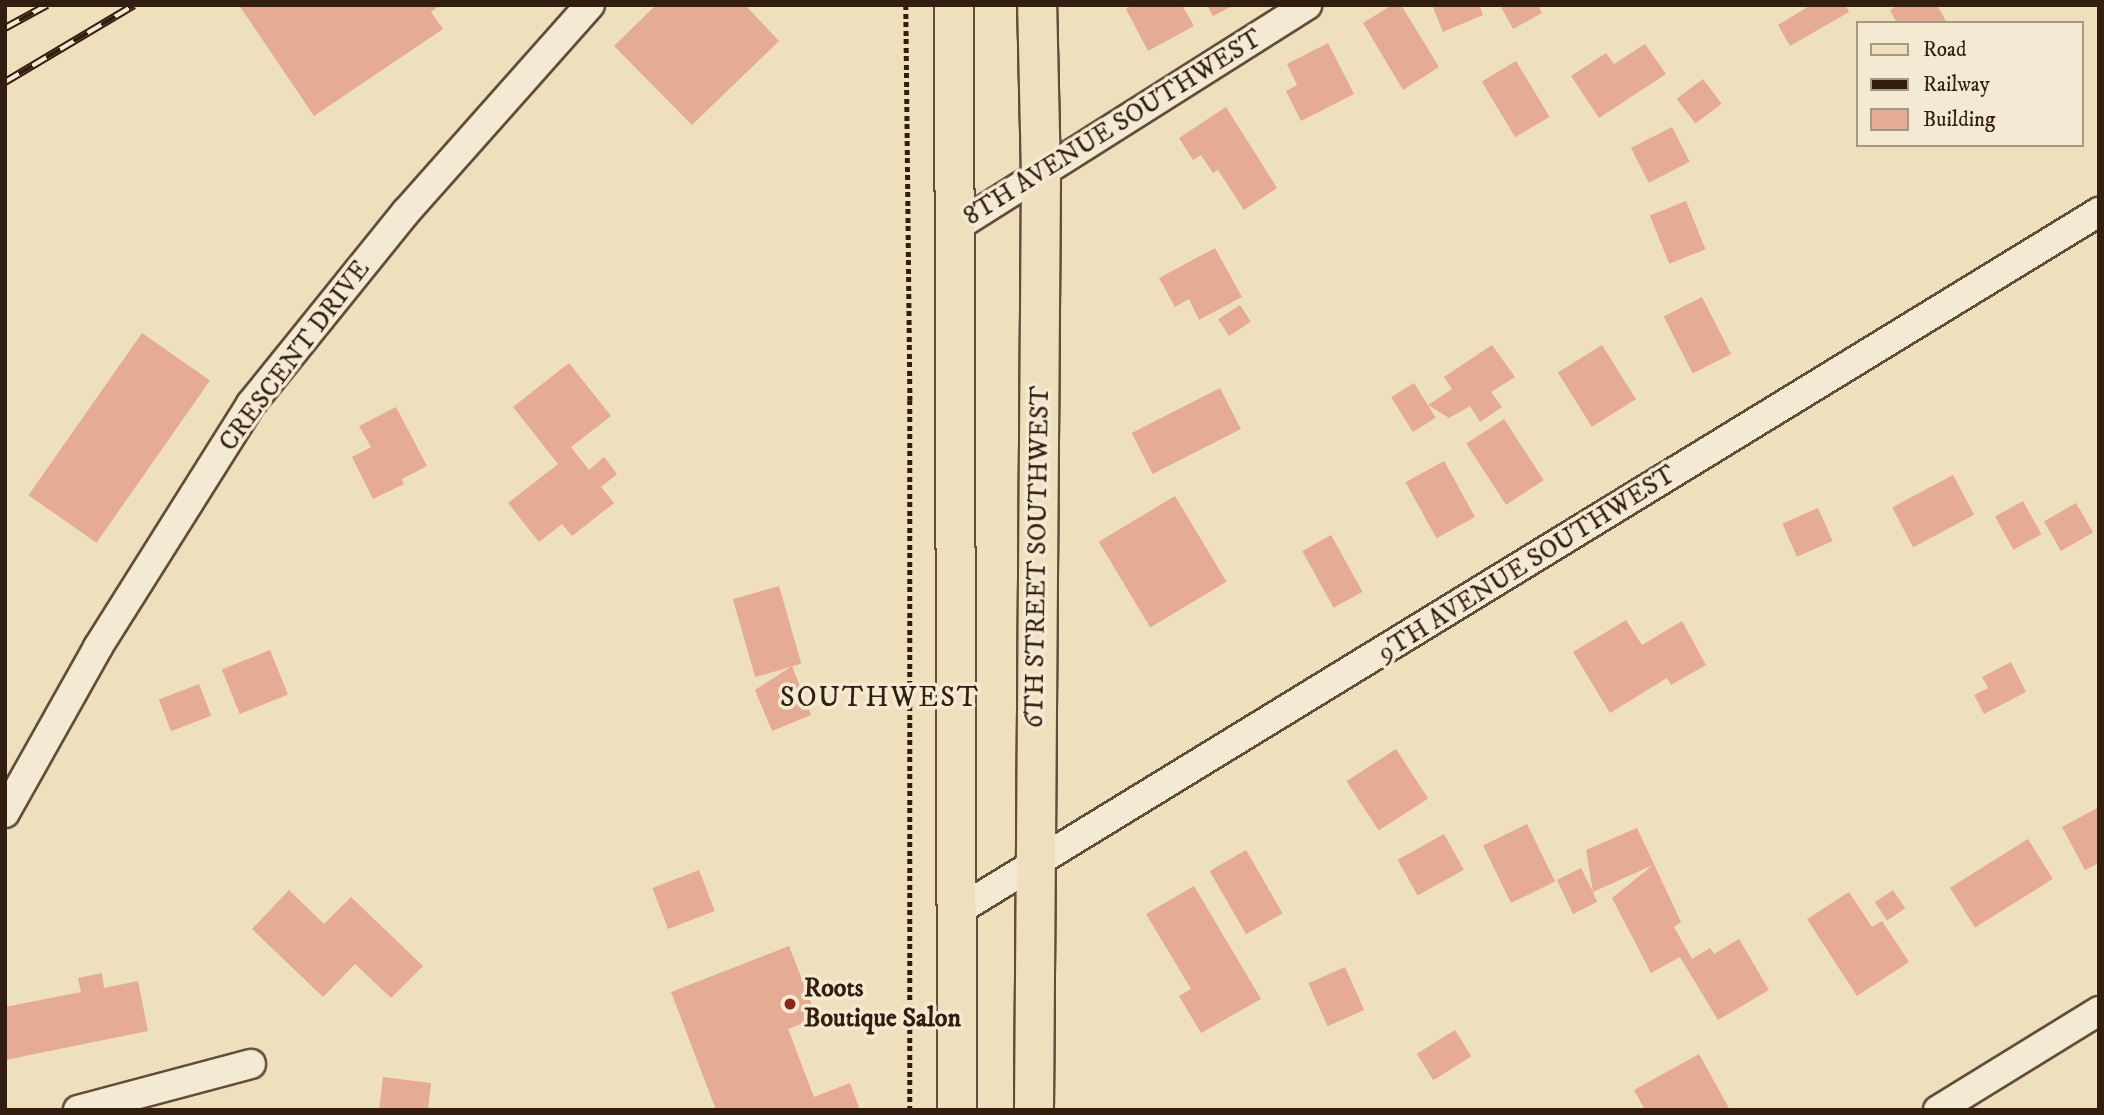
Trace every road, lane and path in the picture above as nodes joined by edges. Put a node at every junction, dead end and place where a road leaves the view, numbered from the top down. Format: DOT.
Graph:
graph roads {
  1 [pos="590,5"];
  2 [pos="906,5"];
  3 [pos="954,5"];
  4 [pos="1037,5"];
  5 [pos="1307,5"];
  6 [pos="1041,176"];
  7 [pos="2099,212"];
  8 [pos="953,229"];
  9 [pos="5,813"];
  10 [pos="1034,866"];
  11 [pos="954,914"];
  12 [pos="2099,1011"];
  13 [pos="251,1064"];
  14 [pos="78,1110"];
  15 [pos="911,1110"];
  16 [pos="957,1110"];
  17 [pos="1034,1110"];
  18 [pos="1938,1110"];
  1 -- 9 [label="street, CRESCENT DRIVE"];
  2 -- 15 [label="path"];
  3 -- 8 [label="main road"];
  4 -- 6 [label="main road, 6TH STREET SOUTHWEST"];
  5 -- 6 [label="street, 8TH AVENUE SOUTHWEST"];
  6 -- 8 [label="street, 8TH AVENUE SOUTHWEST"];
  6 -- 10 [label="main road, 6TH STREET SOUTHWEST"];
  7 -- 10 [label="street, 9TH AVENUE SOUTHWEST"];
  8 -- 11 [label="main road"];
  10 -- 11 [label="street, 9TH AVENUE SOUTHWEST"];
  10 -- 17 [label="main road, 6TH STREET SOUTHWEST"];
  11 -- 16 [label="main road"];
  12 -- 18 [label="street"];
  13 -- 14 [label="street"];
}
